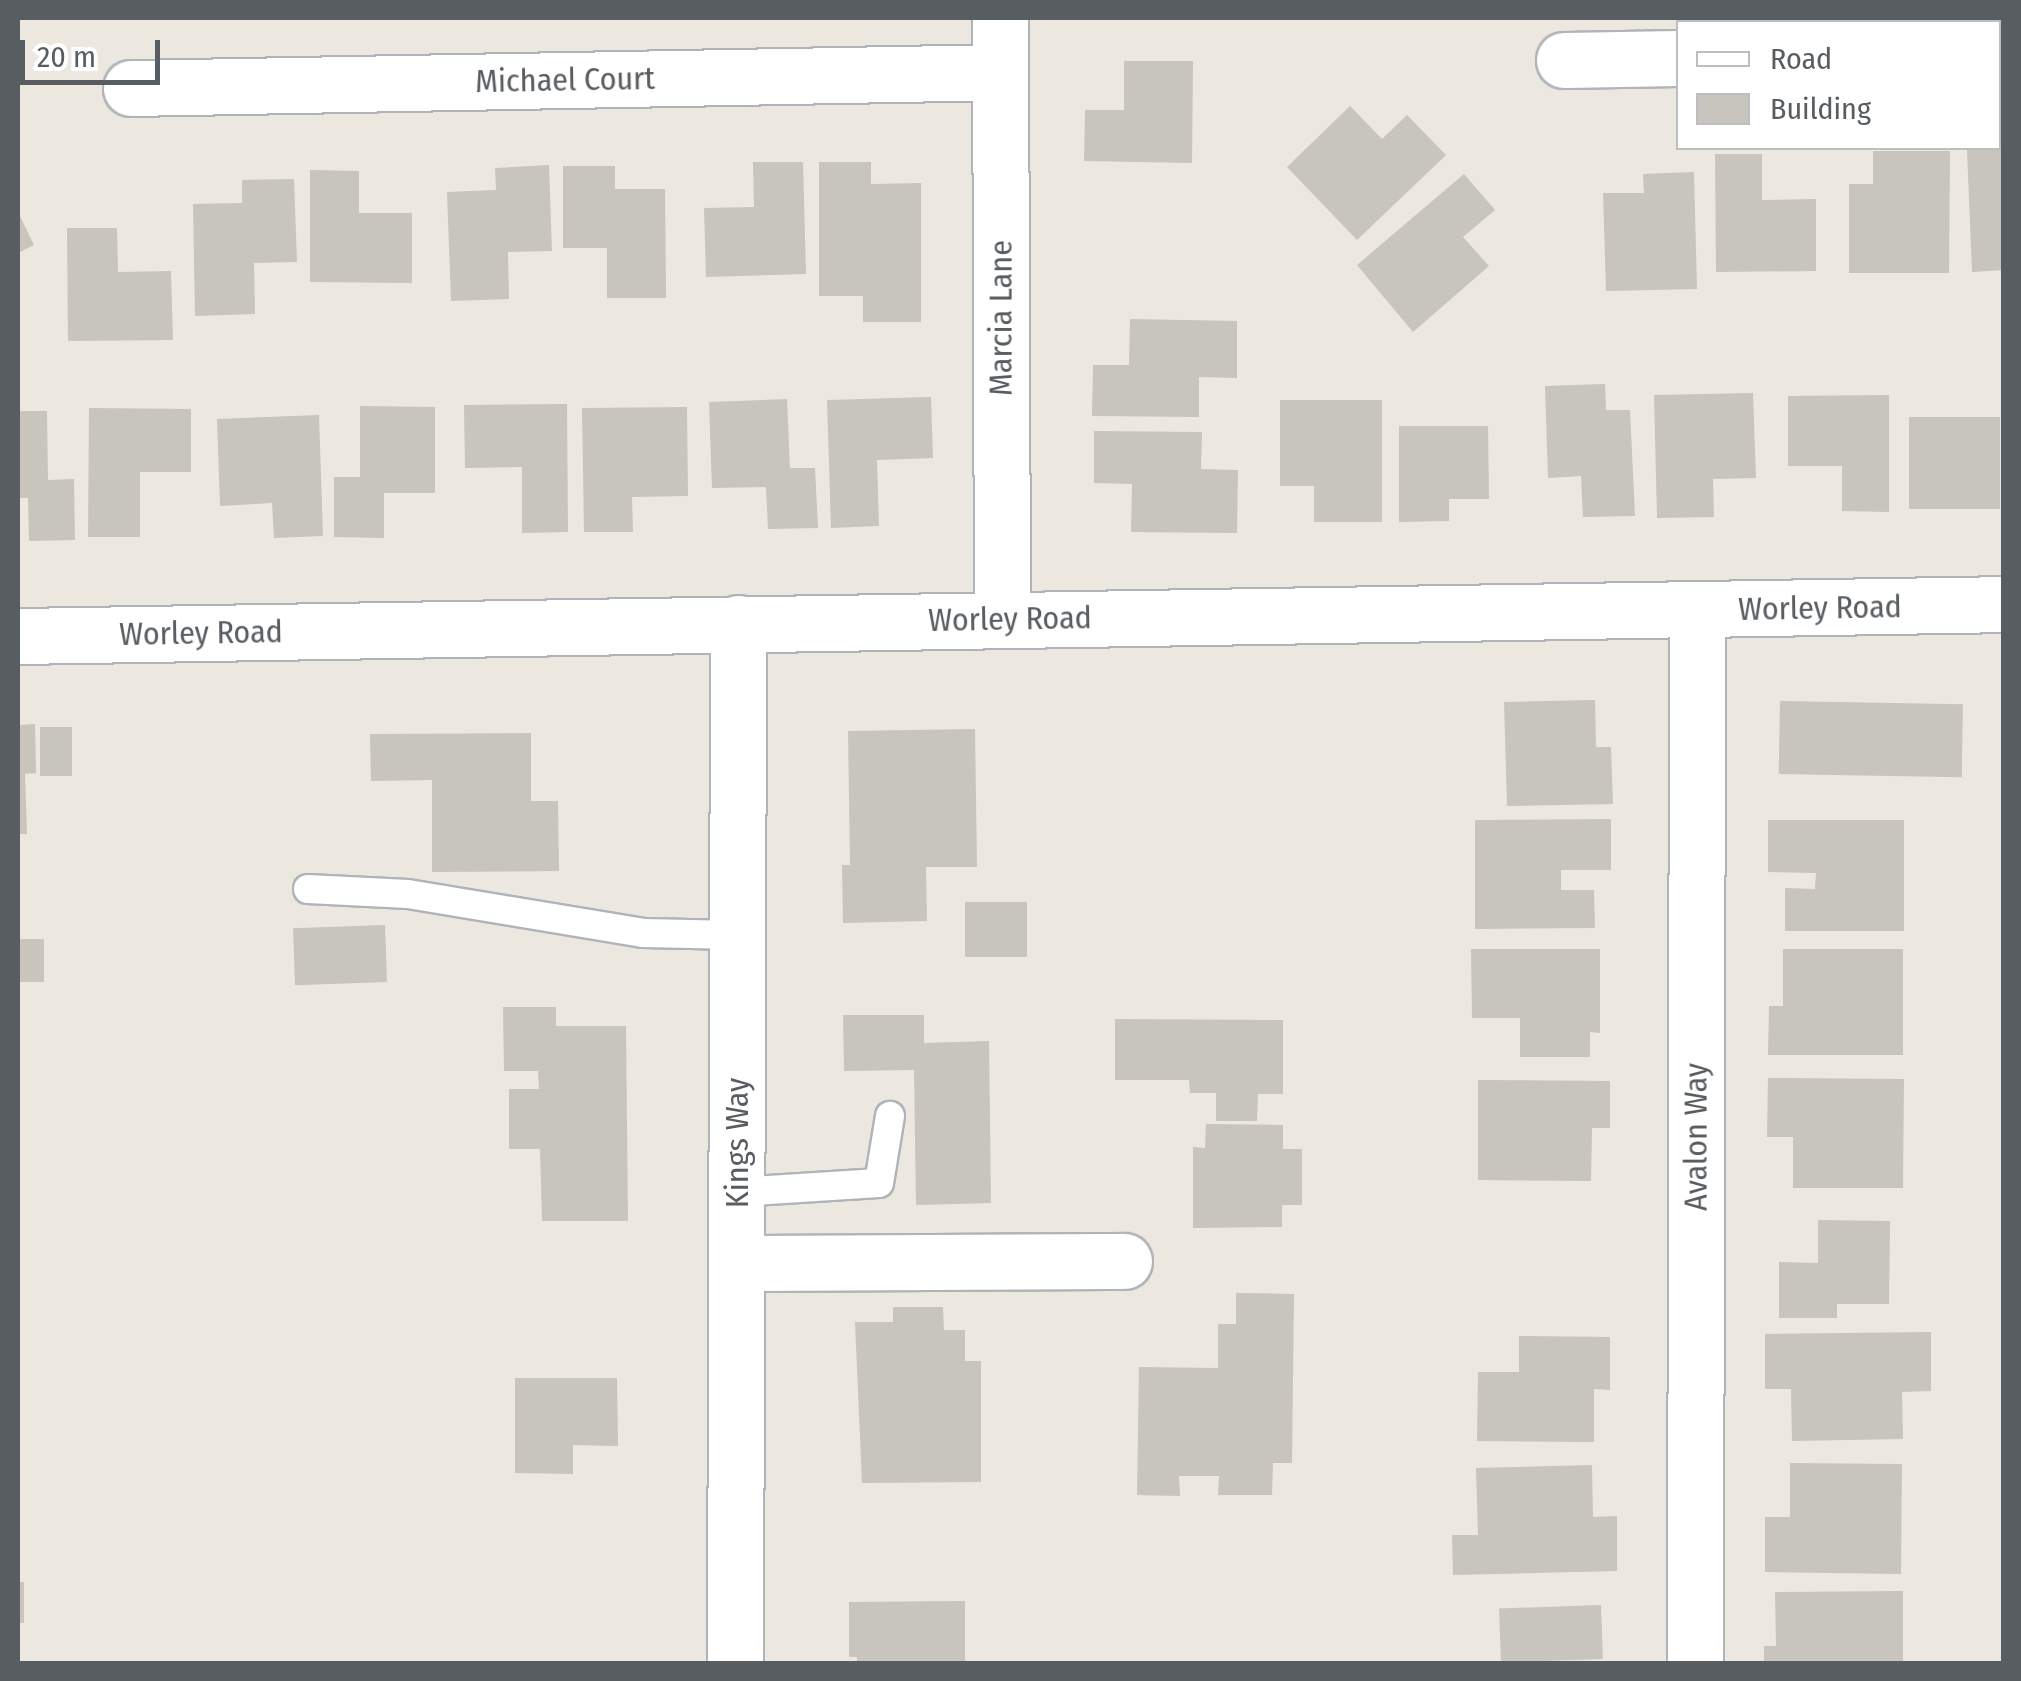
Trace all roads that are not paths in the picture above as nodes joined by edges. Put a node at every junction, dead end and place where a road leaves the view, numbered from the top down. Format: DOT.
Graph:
graph roads {
  1 [pos="1000,18"];
  2 [pos="1676,58"];
  3 [pos="1564,60"];
  4 [pos="1000,72"];
  5 [pos="131,88"];
  6 [pos="2004,604"];
  7 [pos="1698,611"];
  8 [pos="1002,619"];
  9 [pos="738,623"];
  10 [pos="18,636"];
  11 [pos="308,888"];
  12 [pos="737,935"];
  13 [pos="890,1116"];
  14 [pos="737,1192"];
  15 [pos="1124,1261"];
  16 [pos="737,1263"];
  17 [pos="735,1664"];
  18 [pos="1696,1664"];
  1 -- 4 [label="street, Marcia Lane"];
  2 -- 3 [label="street"];
  4 -- 5 [label="street, Michael Court"];
  4 -- 8 [label="street, Marcia Lane"];
  6 -- 7 [label="street, Worley Road"];
  7 -- 8 [label="street, Worley Road"];
  7 -- 18 [label="street, Avalon Way"];
  8 -- 9 [label="street, Worley Road"];
  9 -- 10 [label="street, Worley Road"];
  9 -- 12 [label="street, Kings Way"];
  11 -- 12 [label="lane"];
  12 -- 14 [label="street, Kings Way"];
  13 -- 14 [label="lane"];
  14 -- 16 [label="street, Kings Way"];
  15 -- 16 [label="street"];
  16 -- 17 [label="street, Kings Way"];
}
